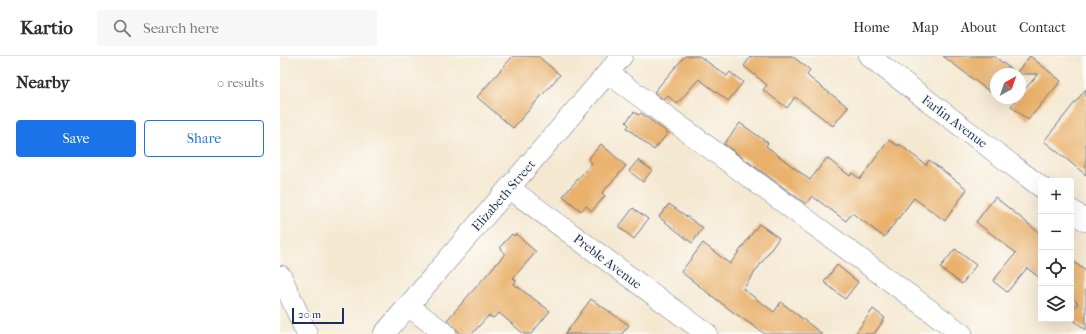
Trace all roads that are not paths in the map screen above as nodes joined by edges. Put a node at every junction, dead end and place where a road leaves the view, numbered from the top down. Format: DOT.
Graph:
graph roads {
  1 [pos="622,56"];
  2 [pos="869,56"];
  3 [pos="608,73"];
  4 [pos="1038,185"];
  5 [pos="510,188"];
  6 [pos="1074,212"];
  7 [pos="1086,221"];
  8 [pos="281,276"];
  9 [pos="408,306"];
  10 [pos="307,334"];
  11 [pos="384,334"];
  12 [pos="446,334"];
  13 [pos="707,334"];
  14 [pos="962,334"];
  1 -- 3 [label="street, Elizabeth Street"];
  2 -- 4 [label="street, Farlin Avenue"];
  3 -- 5 [label="street, Elizabeth Street"];
  3 -- 14 [label="street"];
  5 -- 9 [label="street, Elizabeth Street"];
  5 -- 13 [label="street, Preble Avenue"];
  6 -- 7 [label="street"];
  8 -- 10 [label="street"];
  9 -- 11 [label="street, Elizabeth Street"];
  9 -- 12 [label="street"];
}
